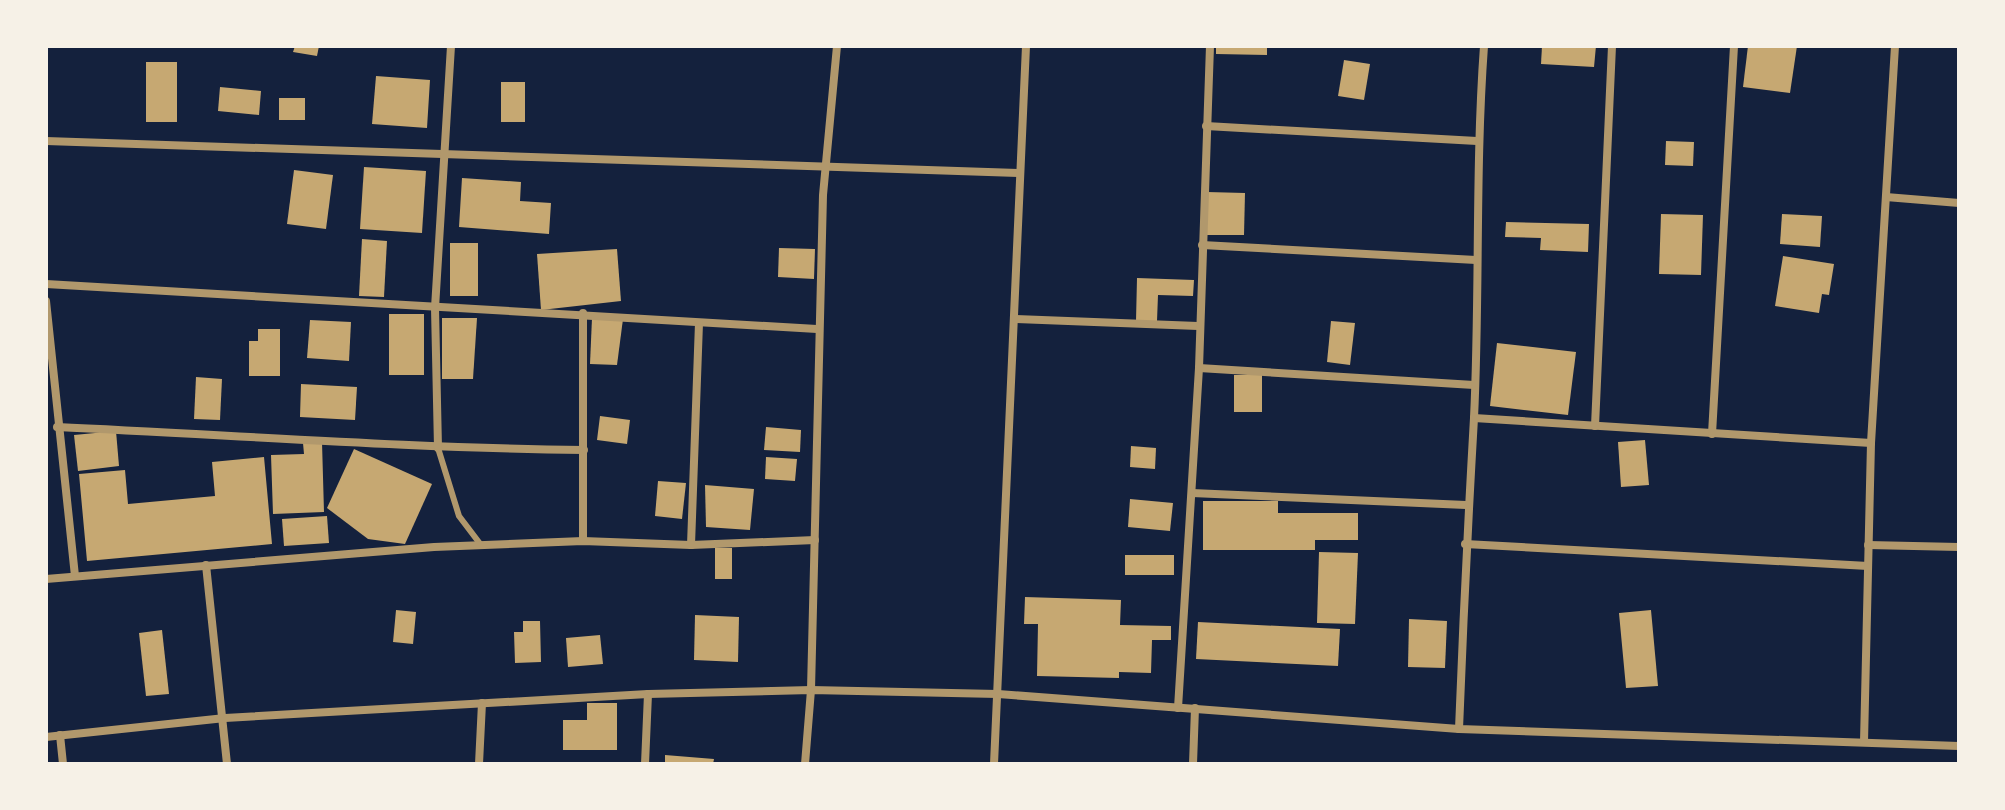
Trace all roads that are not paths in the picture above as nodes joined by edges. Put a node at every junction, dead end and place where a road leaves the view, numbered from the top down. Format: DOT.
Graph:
graph roads {
  1 [pos="451,46"];
  2 [pos="837,46"];
  3 [pos="1026,46"];
  4 [pos="1210,46"];
  5 [pos="1484,46"];
  6 [pos="1612,46"];
  7 [pos="1734,46"];
  8 [pos="1895,46"];
  9 [pos="1206,126"];
  10 [pos="46,141"];
  11 [pos="1477,141"];
  12 [pos="445,154"];
  13 [pos="826,167"];
  14 [pos="1019,173"];
  15 [pos="1886,197"];
  16 [pos="1959,203"];
  17 [pos="1202,245"];
  18 [pos="1476,260"];
  19 [pos="46,284"];
  20 [pos="46,301"];
  21 [pos="435,308"];
  22 [pos="583,313"];
  23 [pos="1014,319"];
  24 [pos="699,323"];
  25 [pos="1198,326"];
  26 [pos="817,329"];
  27 [pos="1199,368"];
  28 [pos="1474,385"];
  29 [pos="1474,418"];
  30 [pos="1595,426"];
  31 [pos="57,427"];
  32 [pos="1712,434"];
  33 [pos="1871,443"];
  34 [pos="438,448"];
  35 [pos="584,450"];
  36 [pos="1192,493"];
  37 [pos="1466,505"];
  38 [pos="815,540"];
  39 [pos="583,541"];
  40 [pos="1465,544"];
  41 [pos="481,545"];
  42 [pos="691,545"];
  43 [pos="1868,545"];
  44 [pos="1959,547"];
  45 [pos="206,565"];
  46 [pos="1868,566"];
  47 [pos="75,576"];
  48 [pos="46,579"];
  49 [pos="811,690"];
  50 [pos="648,694"];
  51 [pos="998,694"];
  52 [pos="482,703"];
  53 [pos="1178,708"];
  54 [pos="1195,708"];
  55 [pos="225,718"];
  56 [pos="1459,729"];
  57 [pos="60,735"];
  58 [pos="46,737"];
  59 [pos="1864,742"];
  60 [pos="1959,746"];
  61 [pos="63,764"];
  62 [pos="227,764"];
  63 [pos="479,764"];
  64 [pos="645,764"];
  65 [pos="805,764"];
  66 [pos="994,764"];
  67 [pos="1193,764"];
  1 -- 12 [label="street"];
  2 -- 13 [label="street"];
  3 -- 14 [label="street"];
  4 -- 9 [label="street"];
  5 -- 11 [label="street"];
  6 -- 30 [label="street"];
  7 -- 32 [label="street"];
  8 -- 15 [label="street"];
  9 -- 11 [label="street"];
  9 -- 17 [label="street"];
  10 -- 12 [label="street"];
  11 -- 18 [label="street"];
  12 -- 13 [label="street"];
  12 -- 21 [label="street"];
  13 -- 14 [label="street"];
  13 -- 26 [label="street"];
  14 -- 23 [label="street"];
  15 -- 16 [label="street"];
  15 -- 33 [label="street"];
  17 -- 18 [label="street"];
  17 -- 25 [label="street"];
  18 -- 28 [label="street"];
  19 -- 21 [label="street"];
  20 -- 31 [label="street"];
  21 -- 22 [label="street"];
  21 -- 34 [label="street"];
  22 -- 24 [label="street"];
  22 -- 35 [label="street"];
  23 -- 25 [label="street"];
  23 -- 51 [label="street"];
  24 -- 26 [label="street"];
  24 -- 42 [label="street"];
  25 -- 27 [label="street"];
  26 -- 38 [label="street"];
  27 -- 28 [label="street"];
  27 -- 36 [label="street"];
  28 -- 29 [label="street"];
  29 -- 30 [label="street"];
  29 -- 37 [label="street"];
  30 -- 32 [label="street"];
  31 -- 34 [label="street"];
  31 -- 47 [label="street"];
  32 -- 33 [label="street"];
  33 -- 43 [label="street"];
  34 -- 35 [label="street"];
  34 -- 41 [label="lane"];
  35 -- 39 [label="street"];
  36 -- 37 [label="street"];
  36 -- 53 [label="street"];
  37 -- 40 [label="street"];
  38 -- 42 [label="street"];
  38 -- 49 [label="street"];
  39 -- 41 [label="street"];
  39 -- 42 [label="street"];
  40 -- 46 [label="street"];
  40 -- 56 [label="street"];
  41 -- 45 [label="street"];
  43 -- 44 [label="street"];
  43 -- 46 [label="street"];
  45 -- 47 [label="street"];
  45 -- 55 [label="street"];
  46 -- 59 [label="street"];
  47 -- 48 [label="street"];
  49 -- 50 [label="street"];
  49 -- 51 [label="street"];
  49 -- 65 [label="street"];
  50 -- 52 [label="street"];
  50 -- 64 [label="street"];
  51 -- 53 [label="street"];
  51 -- 66 [label="street"];
  52 -- 55 [label="street"];
  52 -- 63 [label="street"];
  53 -- 54 [label="street"];
  54 -- 56 [label="street"];
  54 -- 67 [label="street"];
  55 -- 57 [label="street"];
  55 -- 62 [label="street"];
  56 -- 59 [label="street"];
  57 -- 58 [label="street"];
  57 -- 61 [label="street"];
  59 -- 60 [label="street"];
}
